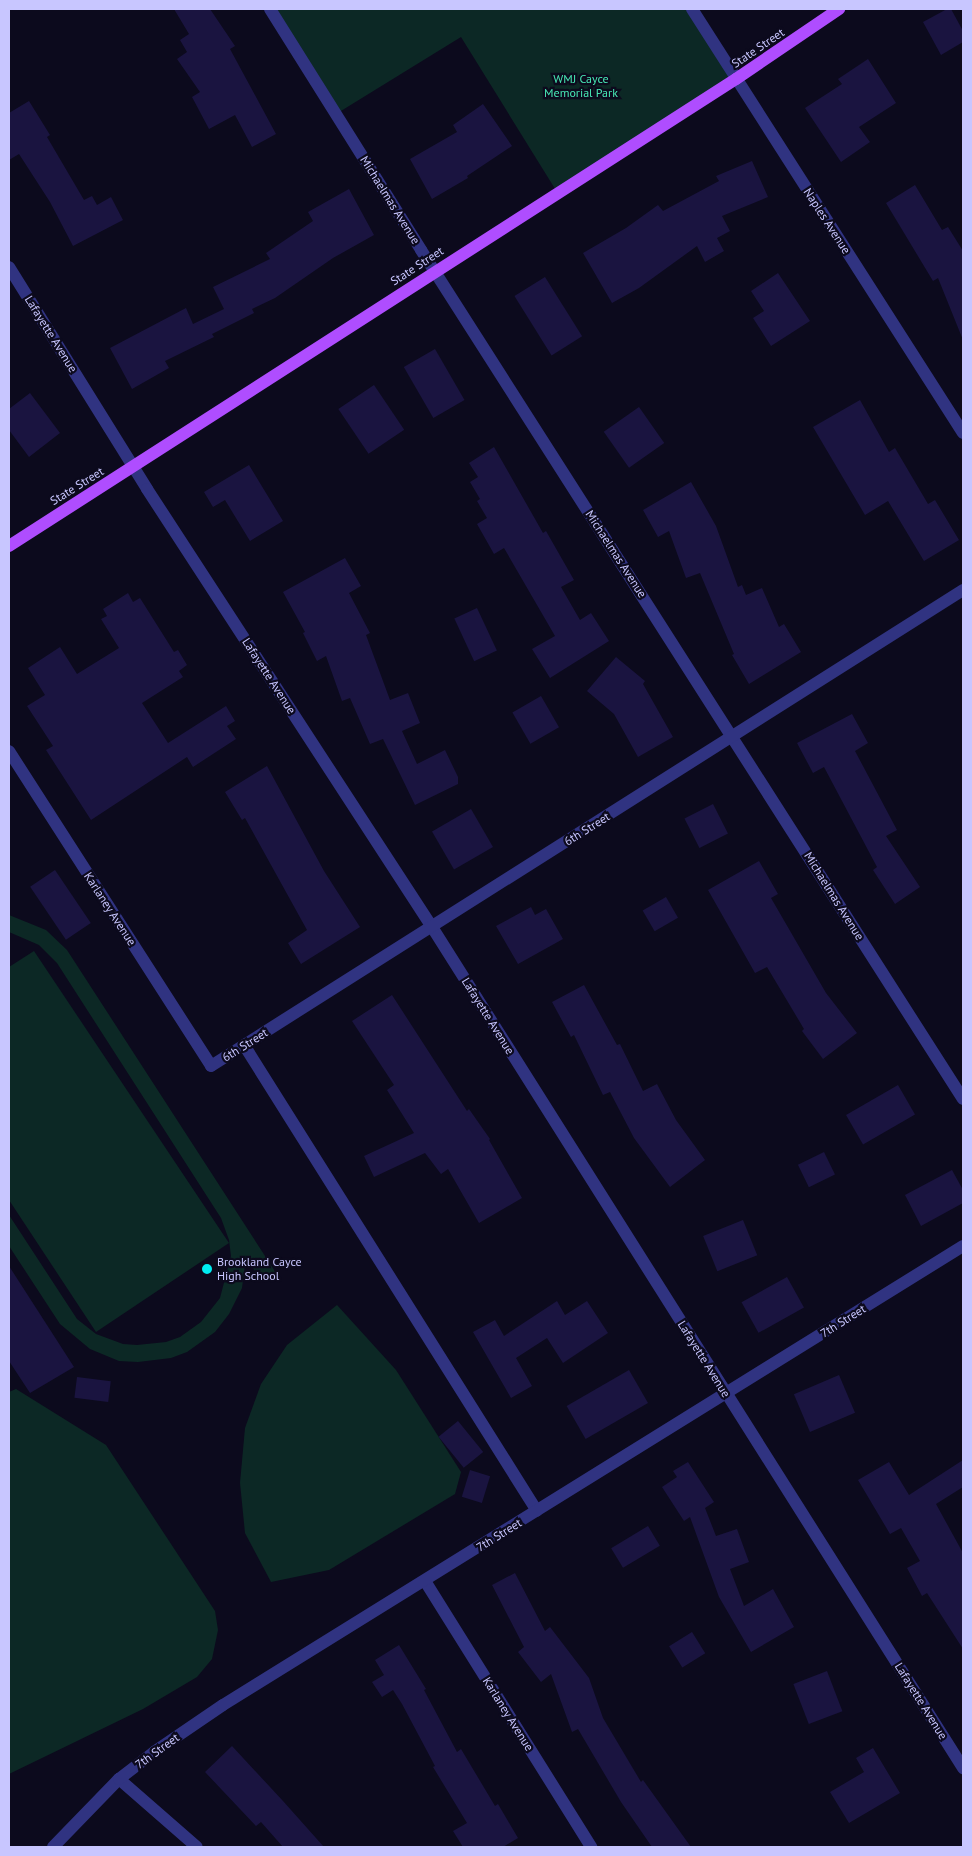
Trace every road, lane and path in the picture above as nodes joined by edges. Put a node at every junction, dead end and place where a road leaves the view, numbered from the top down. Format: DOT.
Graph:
graph roads {
  1 [pos="270,9"];
  2 [pos="692,9"];
  3 [pos="839,9"];
  4 [pos="736,79"];
  5 [pos="9,267"];
  6 [pos="434,271"];
  7 [pos="963,433"];
  8 [pos="133,467"];
  9 [pos="9,546"];
  10 [pos="963,590"];
  11 [pos="733,736"];
  12 [pos="9,751"];
  13 [pos="432,927"];
  14 [pos="244,1045"];
  15 [pos="211,1066"];
  16 [pos="963,1099"];
  17 [pos="963,1246"];
  18 [pos="726,1394"];
  19 [pos="537,1511"];
  20 [pos="425,1581"];
  21 [pos="963,1768"];
  22 [pos="119,1779"];
  23 [pos="53,1847"];
  24 [pos="197,1847"];
  25 [pos="591,1847"];
  1 -- 6 [label="street, Michaelmas Avenue"];
  2 -- 4 [label="street, Naples Avenue"];
  3 -- 4 [label="main road, State Street"];
  4 -- 6 [label="main road, State Street"];
  4 -- 7 [label="street, Naples Avenue"];
  5 -- 8 [label="street, Lafayette Avenue"];
  6 -- 8 [label="main road, State Street"];
  6 -- 11 [label="street, Michaelmas Avenue"];
  8 -- 9 [label="main road, State Street"];
  8 -- 13 [label="street, Lafayette Avenue"];
  10 -- 11 [label="street, 6th Street"];
  11 -- 13 [label="street, 6th Street"];
  11 -- 16 [label="street, Michaelmas Avenue"];
  12 -- 15 [label="street, Karlaney Avenue"];
  13 -- 14 [label="street, 6th Street"];
  13 -- 18 [label="street, Lafayette Avenue"];
  14 -- 15 [label="street, 6th Street"];
  14 -- 19 [label="street"];
  17 -- 18 [label="street, 7th Street"];
  18 -- 19 [label="street, 7th Street"];
  18 -- 21 [label="street, Lafayette Avenue"];
  19 -- 20 [label="street, 7th Street"];
  20 -- 22 [label="street, 7th Street"];
  20 -- 25 [label="street, Karlaney Avenue"];
  22 -- 23 [label="street, 7th Street"];
  22 -- 24 [label="street"];
}
